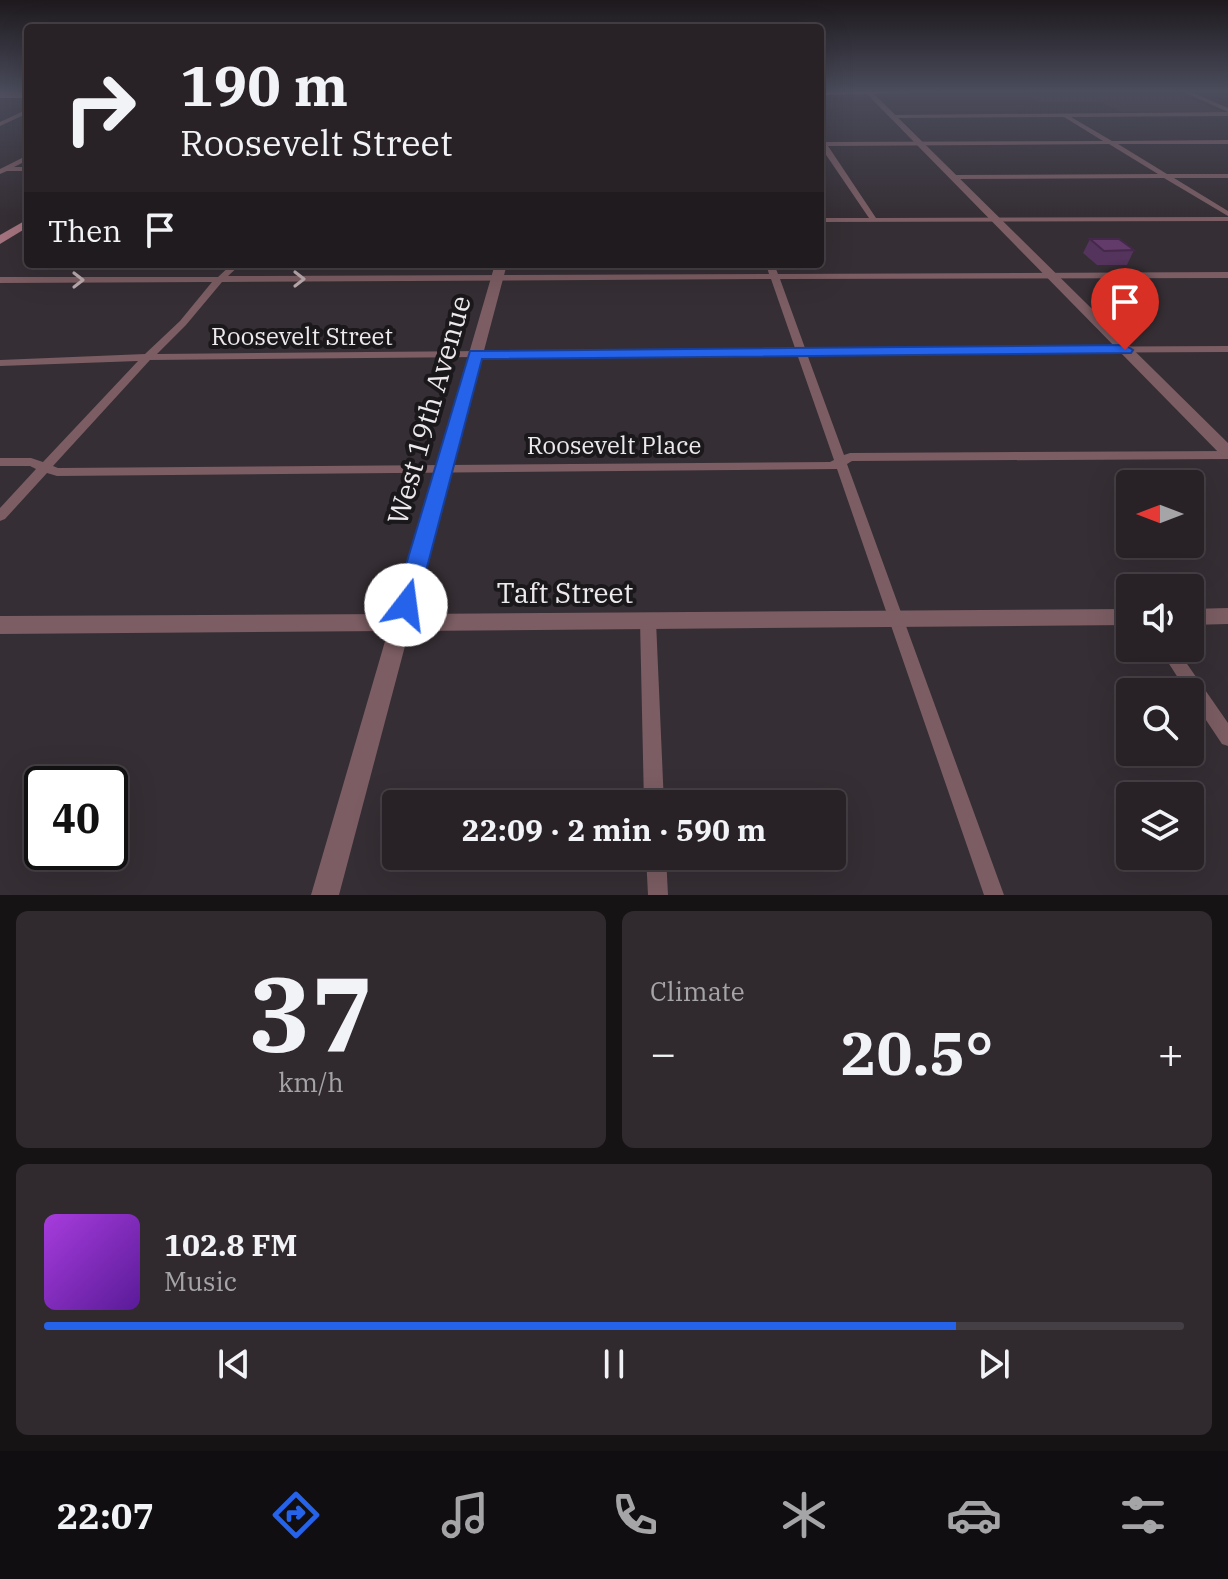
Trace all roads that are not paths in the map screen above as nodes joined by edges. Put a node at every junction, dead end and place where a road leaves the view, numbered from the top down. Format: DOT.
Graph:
graph roads {
  1 [pos="909,134"];
  2 [pos="1094,134"];
  3 [pos="824,142"];
  4 [pos="1228,142"];
  5 [pos="918,143"];
  6 [pos="1109,143"];
  7 [pos="824,146"];
  8 [pos="24,159"];
  9 [pos="24,169"];
  10 [pos="2,170"];
  11 [pos="1166,176"];
  12 [pos="1228,176"];
  13 [pos="953,177"];
  14 [pos="1228,217"];
  15 [pos="824,220"];
  16 [pos="874,220"];
  17 [pos="995,220"];
  18 [pos="24,226"];
  19 [pos="0,240"];
  20 [pos="233,268"];
  21 [pos="772,270"];
  22 [pos="499,271"];
  23 [pos="1050,275"];
  24 [pos="1228,275"];
  25 [pos="221,279"];
  26 [pos="0,280"];
  27 [pos="1228,349"];
  28 [pos="1125,350"];
  29 [pos="801,351"];
  30 [pos="476,354"];
  31 [pos="149,357"];
  32 [pos="0,363"];
  33 [pos="1228,454"];
  34 [pos="0,462"];
  35 [pos="841,462"];
  36 [pos="45,467"];
  37 [pos="444,469"];
  38 [pos="0,516"];
  39 [pos="1228,616"];
  40 [pos="1116,617"];
  41 [pos="1204,617"];
  42 [pos="896,619"];
  43 [pos="648,621"];
  44 [pos="401,622"];
  45 [pos="0,625"];
  46 [pos="1176,662"];
  47 [pos="1228,738"];
  48 [pos="654,790"];
  49 [pos="657,870"];
  50 [pos="325,895"];
  51 [pos="658,895"];
  52 [pos="994,895"];
  1 -- 5 [label="street"];
  2 -- 6 [label="street"];
  3 -- 5 [label="street"];
  4 -- 6 [label="street"];
  5 -- 6 [label="street"];
  5 -- 13 [label="street"];
  6 -- 11 [label="street"];
  7 -- 16 [label="street"];
  8 -- 10 [label="street"];
  9 -- 10 [label="street"];
  11 -- 12 [label="street"];
  11 -- 13 [label="street"];
  11 -- 14 [label="street"];
  13 -- 17 [label="street"];
  14 -- 17 [label="street"];
  15 -- 16 [label="street"];
  16 -- 17 [label="street"];
  17 -- 23 [label="street"];
  18 -- 19 [label="main road"];
  20 -- 25 [label="street"];
  21 -- 22 [label="street"];
  21 -- 23 [label="street"];
  21 -- 29 [label="street"];
  25 -- 22 [label="street, one-way"];
  22 -- 30 [label="street, West 19th Avenue"];
  23 -- 24 [label="street"];
  23 -- 28 [label="street"];
  26 -- 25 [label="street, one-way"];
  25 -- 31 [label="street"];
  27 -- 28 [label="street, Roosevelt Street"];
  28 -- 29 [label="street, Roosevelt Street"];
  28 -- 33 [label="street"];
  29 -- 30 [label="street, Roosevelt Street"];
  29 -- 35 [label="street"];
  30 -- 31 [label="street, Roosevelt Street"];
  30 -- 37 [label="street, West 19th Avenue"];
  31 -- 32 [label="street, Roosevelt Street"];
  31 -- 36 [label="street"];
  33 -- 35 [label="street, Roosevelt Place"];
  34 -- 36 [label="street, Roosevelt Place"];
  35 -- 37 [label="street, Roosevelt Place"];
  35 -- 42 [label="street"];
  36 -- 37 [label="street, Roosevelt Place"];
  36 -- 38 [label="street"];
  37 -- 44 [label="street, West 19th Avenue"];
  39 -- 41 [label="street"];
  40 -- 42 [label="street, Taft Street"];
  42 -- 43 [label="street, Taft Street"];
  42 -- 52 [label="street"];
  43 -- 44 [label="street, Taft Street"];
  43 -- 48 [label="street"];
  44 -- 45 [label="street, Taft Street"];
  44 -- 50 [label="street, West 19th Avenue"];
  46 -- 47 [label="street"];
  49 -- 51 [label="street"];
}
